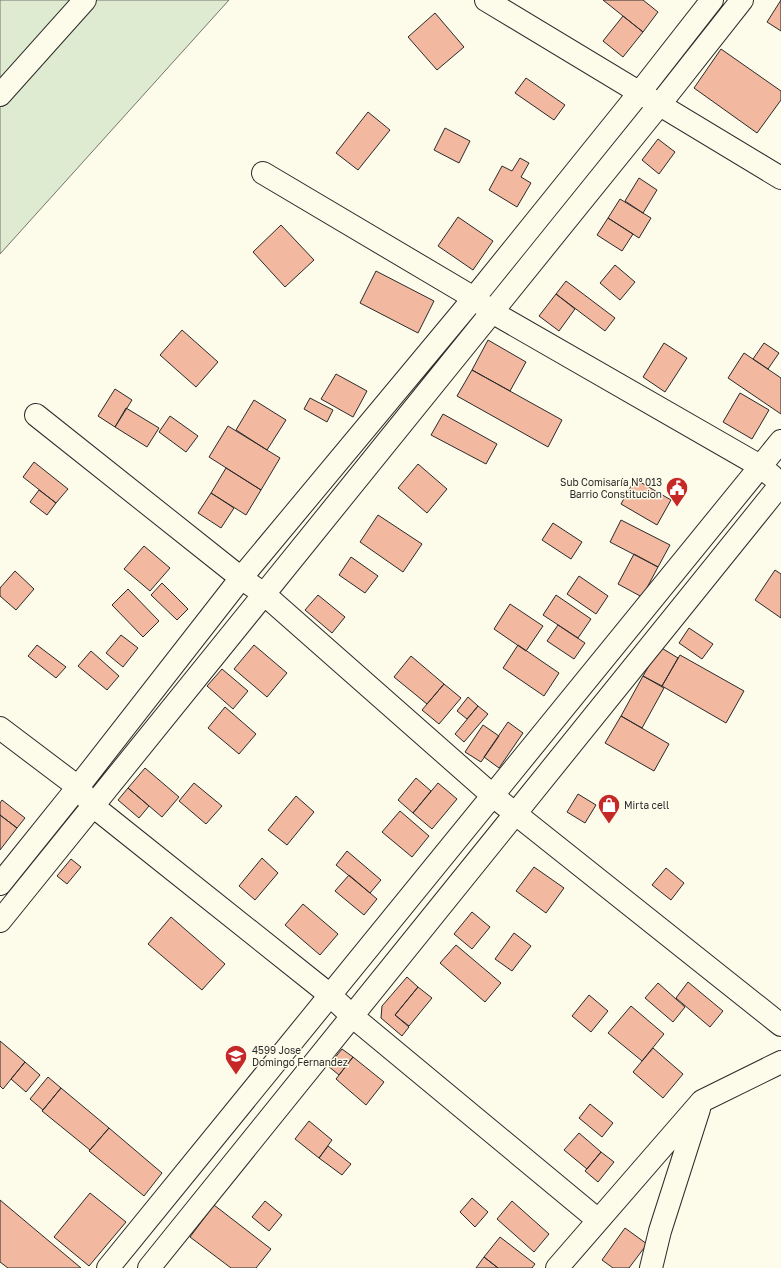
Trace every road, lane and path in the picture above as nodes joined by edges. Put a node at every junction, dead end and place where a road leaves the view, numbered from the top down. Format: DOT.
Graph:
graph roads {
  1 [pos="85,0"];
  2 [pos="486,0"];
  3 [pos="712,0"];
  4 [pos="742,0"];
  5 [pos="640,92"];
  6 [pos="0,95"];
  7 [pos="660,104"];
  8 [pos="263,173"];
  9 [pos="781,178"];
  10 [pos="474,298"];
  11 [pos="492,312"];
  12 [pos="36,415"];
  13 [pos="781,440"];
  14 [pos="760,466"];
  15 [pos="781,483"];
  16 [pos="241,578"];
  17 [pos="264,594"];
  18 [pos="0,728"];
  19 [pos="78,787"];
  20 [pos="492,795"];
  21 [pos="93,806"];
  22 [pos="515,814"];
  23 [pos="0,884"];
  24 [pos="0,921"];
  25 [pos="330,995"];
  26 [pos="352,1016"];
  27 [pos="781,1025"];
  28 [pos="781,1062"];
  29 [pos="702,1101"];
  30 [pos="598,1220"];
  31 [pos="108,1268"];
  32 [pos="148,1268"];
  33 [pos="557,1268"];
  34 [pos="651,1268"];
  1 -- 6 [label="street"];
  2 -- 5 [label="street"];
  3 -- 5 [label="street"];
  4 -- 7 [label="street"];
  5 -- 7 [label="street"];
  5 -- 10 [label="street"];
  7 -- 9 [label="street"];
  7 -- 11 [label="street"];
  8 -- 10 [label="street"];
  10 -- 11 [label="street"];
  10 -- 16 [label="street"];
  11 -- 14 [label="street"];
  11 -- 17 [label="street"];
  12 -- 16 [label="street"];
  13 -- 14 [label="street"];
  14 -- 15 [label="street"];
  14 -- 20 [label="street"];
  15 -- 22 [label="street"];
  16 -- 17 [label="street"];
  16 -- 19 [label="street"];
  17 -- 20 [label="street"];
  17 -- 21 [label="street"];
  18 -- 19 [label="street"];
  19 -- 21 [label="street"];
  19 -- 23 [label="street"];
  20 -- 22 [label="street"];
  20 -- 25 [label="street"];
  21 -- 24 [label="street"];
  21 -- 25 [label="street"];
  22 -- 26 [label="street"];
  22 -- 27 [label="street"];
  25 -- 26 [label="street"];
  25 -- 31 [label="street"];
  26 -- 30 [label="street"];
  26 -- 32 [label="street"];
  28 -- 29 [label="street"];
  29 -- 30 [label="street"];
  29 -- 34 [label="street"];
  30 -- 33 [label="street"];
}
